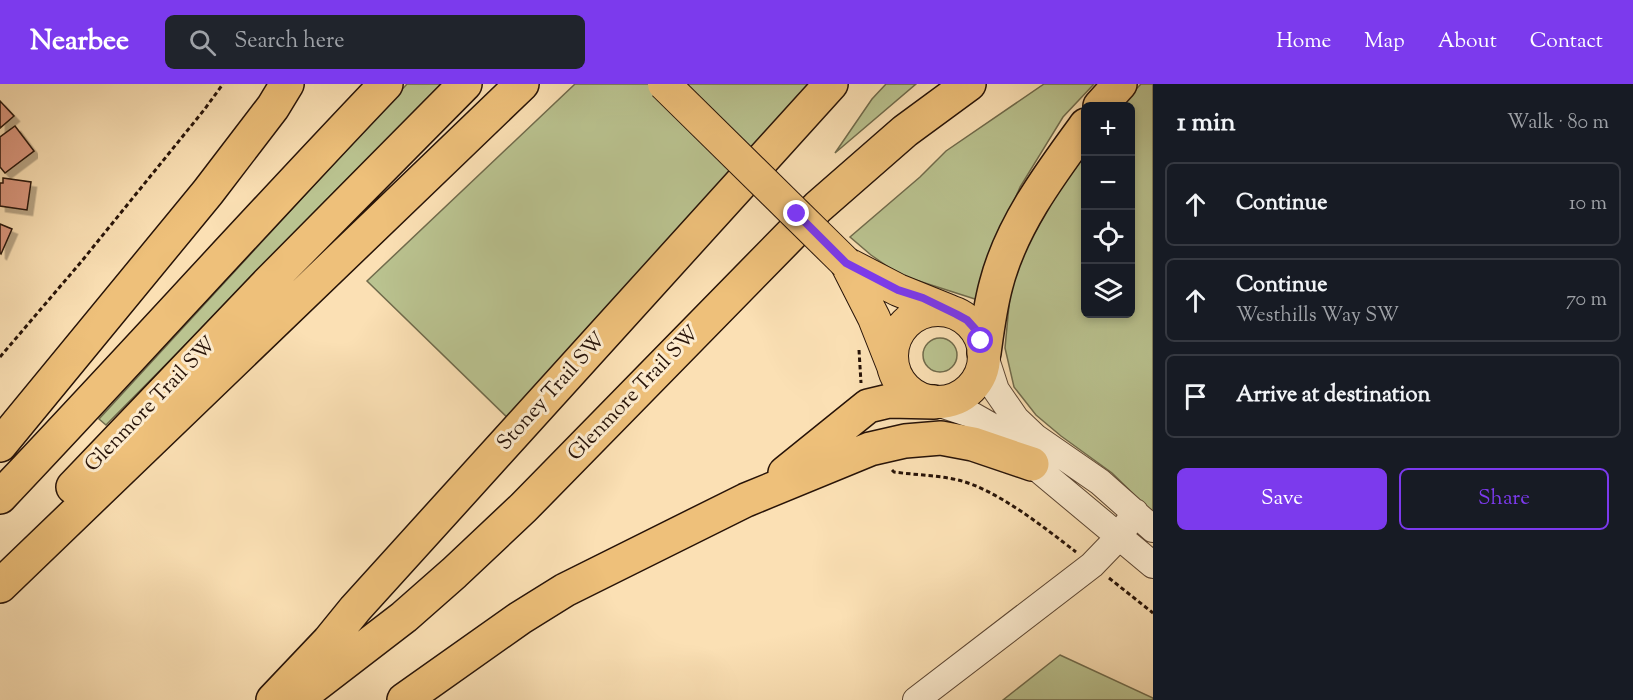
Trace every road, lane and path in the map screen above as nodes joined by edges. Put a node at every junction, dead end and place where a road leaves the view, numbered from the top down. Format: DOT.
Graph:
graph roads {
  1 [pos="223,84"];
  2 [pos="287,84"];
  3 [pos="386,84"];
  4 [pos="465,84"];
  5 [pos="522,84"];
  6 [pos="664,84"];
  7 [pos="831,84"];
  8 [pos="969,84"];
  9 [pos="1120,84"];
  10 [pos="1104,102"];
  11 [pos="1081,132"];
  12 [pos="846,263"];
  13 [pos="956,314"];
  14 [pos="984,353"];
  15 [pos="0,357"];
  16 [pos="897,376"];
  17 [pos="934,402"];
  18 [pos="0,445"];
  19 [pos="1032,464"];
  20 [pos="890,468"];
  21 [pos="0,497"];
  22 [pos="747,500"];
  23 [pos="1144,520"];
  24 [pos="1119,537"];
  25 [pos="1092,565"];
  26 [pos="1153,565"];
  27 [pos="0,584"];
  28 [pos="1153,613"];
  29 [pos="273,700"];
  30 [pos="296,700"];
  31 [pos="404,700"];
  32 [pos="916,700"];
  1 -- 15 [label="path"];
  2 -- 18 [label="highway"];
  3 -- 21 [label="highway"];
  4 -- 27 [label="highway, Glenmore Trail SW"];
  5 -- 27 [label="highway"];
  6 -- 12 [label="main road, bridge"];
  7 -- 29 [label="highway, Stoney Trail SW"];
  8 -- 30 [label="highway, Glenmore Trail SW"];
  9 -- 10 [label="highway"];
  11 -- 14 [label="highway"];
  12 -- 13 [label="main road"];
  12 -- 16 [label="main road"];
  13 -- 14 [label="main road"];
  13 -- 16 [label="main road"];
  14 -- 17 [label="main road"];
  14 -- 23 [label="street"];
  16 -- 17 [label="main road"];
  17 -- 19 [label="street"];
  17 -- 22 [label="highway"];
  19 -- 22 [label="highway"];
  19 -- 24 [label="street"];
  20 -- 25 [label="path"];
  22 -- 31 [label="highway"];
  23 -- 24 [label="street"];
  24 -- 25 [label="street"];
  24 -- 26 [label="street"];
  25 -- 28 [label="path"];
  25 -- 32 [label="street"];
}
